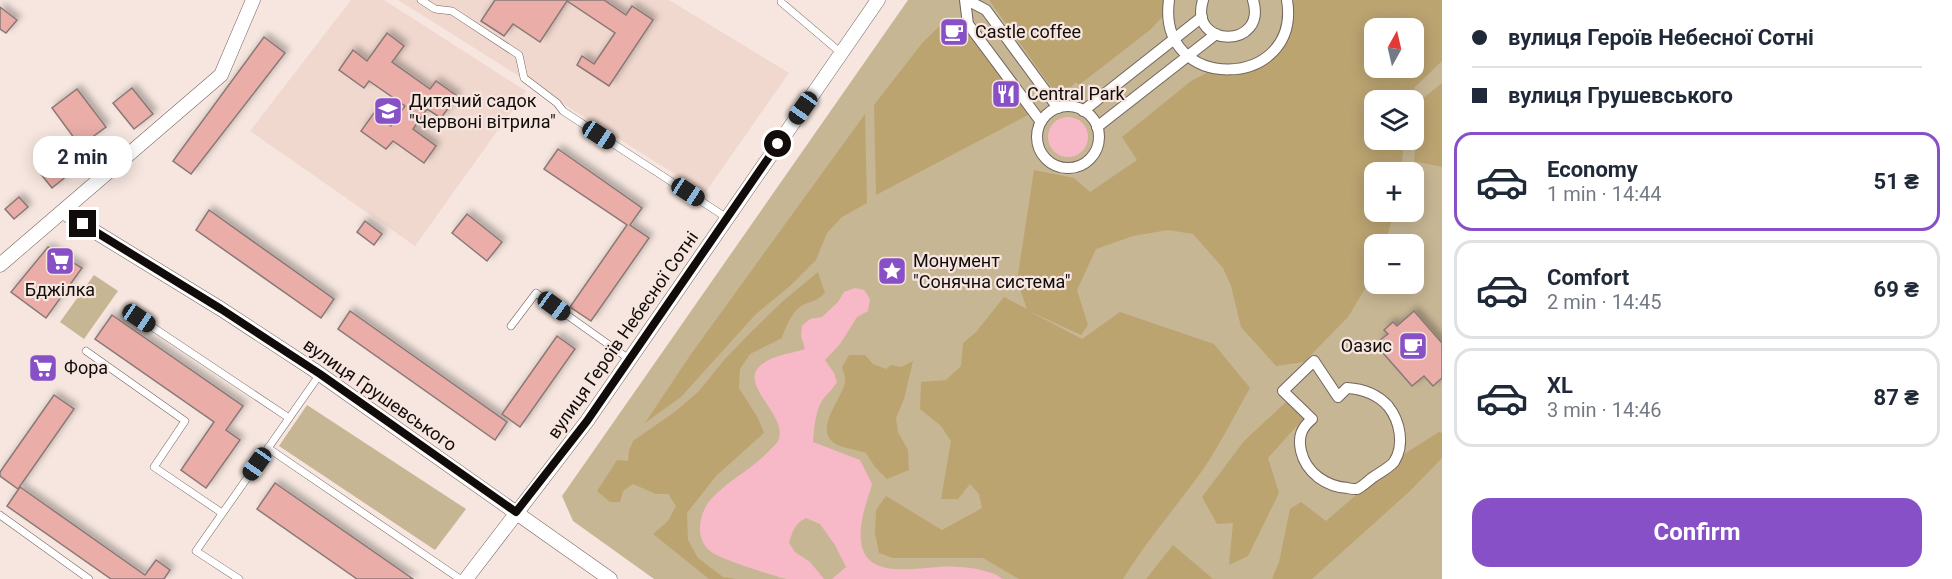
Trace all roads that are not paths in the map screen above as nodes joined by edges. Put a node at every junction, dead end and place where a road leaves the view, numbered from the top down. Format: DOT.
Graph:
graph roads {
  1 [pos="253,0"];
  2 [pos="421,0"];
  3 [pos="781,0"];
  4 [pos="878,0"];
  5 [pos="966,0"];
  6 [pos="1169,0"];
  7 [pos="1203,0"];
  8 [pos="1287,0"];
  9 [pos="1256,2"];
  10 [pos="1202,17"];
  11 [pos="1216,34"];
  12 [pos="1175,39"];
  13 [pos="842,53"];
  14 [pos="1188,56"];
  15 [pos="1058,108"];
  16 [pos="1083,111"];
  17 [pos="1041,122"];
  18 [pos="1097,127"];
  19 [pos="63,212"];
  20 [pos="727,218"];
  21 [pos="0,266"];
  22 [pos="139,318"];
  23 [pos="511,326"];
  24 [pos="86,351"];
  25 [pos="629,359"];
  26 [pos="320,374"];
  27 [pos="289,418"];
  28 [pos="1303,426"];
  29 [pos="268,448"];
  30 [pos="516,512"];
  31 [pos="222,513"];
  32 [pos="0,515"];
  33 [pos="89,579"];
  34 [pos="239,579"];
  35 [pos="460,579"];
  36 [pos="466,579"];
  37 [pos="610,579"];
  1 -- 19 [label="street"];
  2 -- 20 [label="lane"];
  3 -- 13 [label="lane"];
  4 -- 13 [label="street, вулиця Героїв Небесної Сотні"];
  5 -- 15 [label="street"];
  5 -- 17 [label="street"];
  6 -- 12 [label="street"];
  7 -- 10 [label="street"];
  8 -- 14 [label="street"];
  9 -- 11 [label="street"];
  10 -- 11 [label="street"];
  10 -- 12 [label="street"];
  11 -- 14 [label="street"];
  12 -- 14 [label="street"];
  12 -- 16 [label="street"];
  13 -- 20 [label="street, вулиця Героїв Небесної Сотні"];
  14 -- 18 [label="street"];
  15 -- 16 [label="street"];
  15 -- 17 [label="street"];
  16 -- 18 [label="street"];
  17 -- 18 [label="street"];
  19 -- 21 [label="street"];
  19 -- 26 [label="street, вулиця Грушевського"];
  20 -- 25 [label="street, вулиця Героїв Небесної Сотні"];
  22 -- 27 [label="lane"];
  23 -- 25 [label="lane"];
  24 -- 31 [label="lane"];
  25 -- 30 [label="street, вулиця Героїв Небесної Сотні"];
  26 -- 27 [label="lane"];
  26 -- 30 [label="street, вулиця Грушевського"];
  27 -- 29 [label="lane"];
  28 -- 28 [label="street"];
  29 -- 31 [label="lane"];
  29 -- 35 [label="lane"];
  30 -- 36 [label="street, вулиця Героїв Небесної Сотні"];
  30 -- 37 [label="street, вулиця Грушевського"];
  31 -- 34 [label="lane"];
  32 -- 33 [label="lane"];
}
